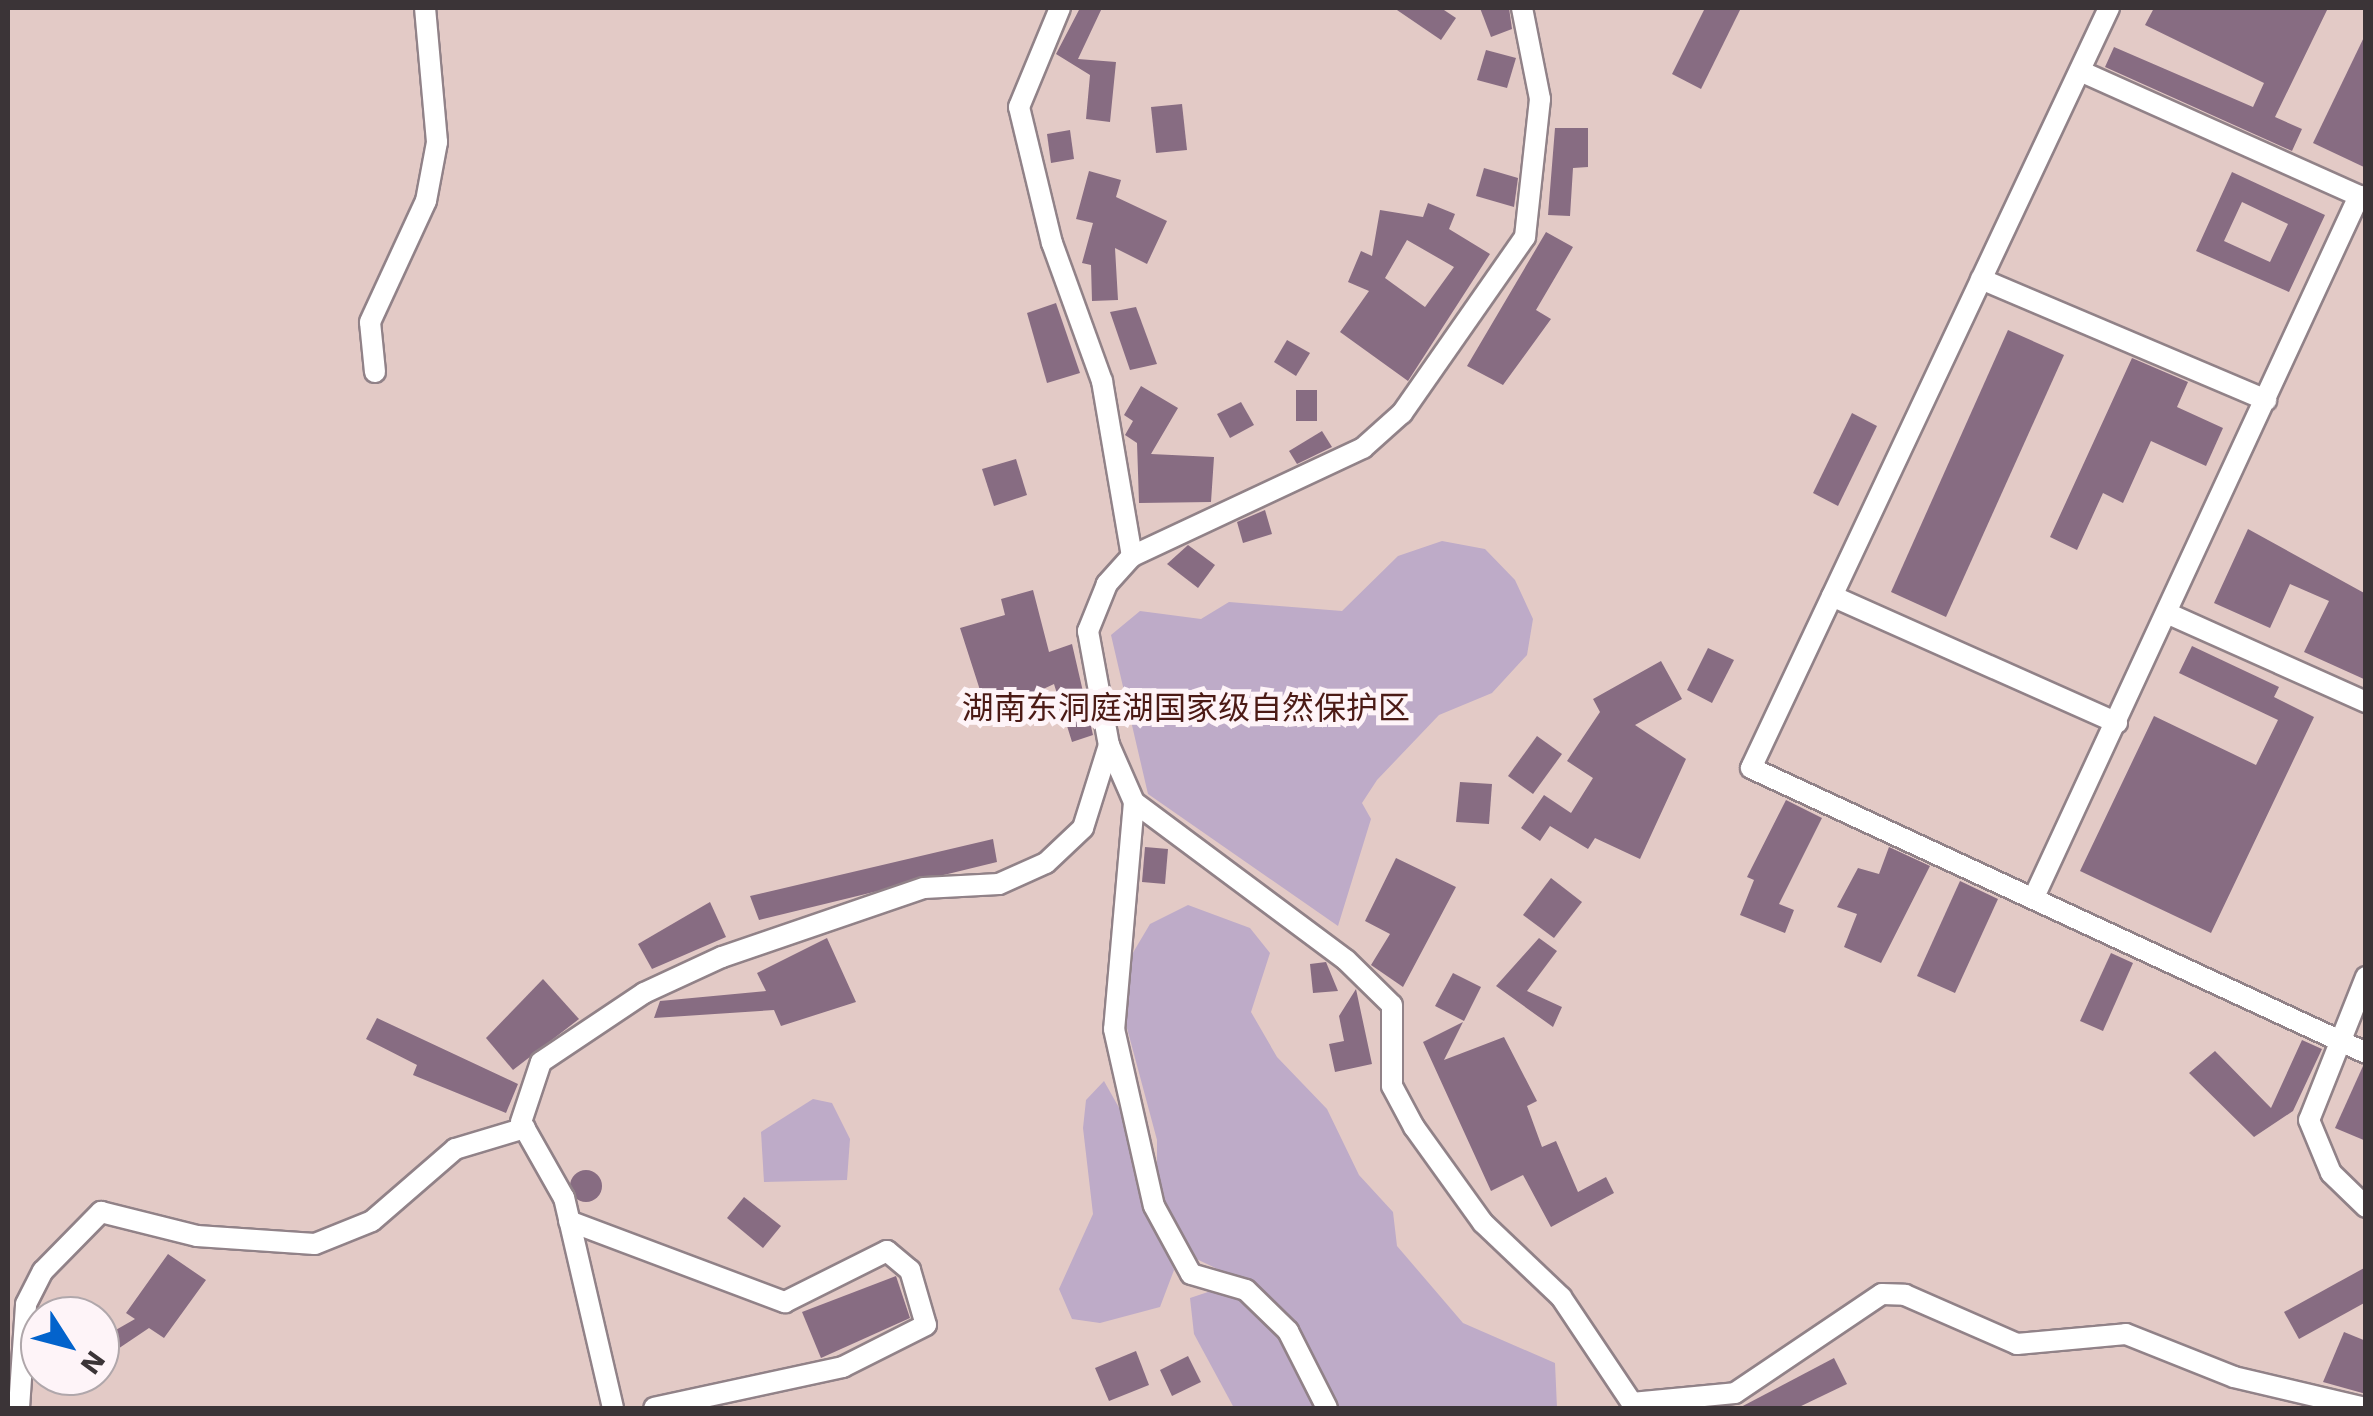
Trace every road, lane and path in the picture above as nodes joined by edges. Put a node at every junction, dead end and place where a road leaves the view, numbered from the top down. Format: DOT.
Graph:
graph roads {
  1 [pos="425,8"];
  2 [pos="1060,8"];
  3 [pos="1522,8"];
  4 [pos="2108,8"];
  5 [pos="2080,71"];
  6 [pos="2362,198"];
  7 [pos="1981,279"];
  8 [pos="375,372"];
  9 [pos="2266,400"];
  10 [pos="1132,556"];
  11 [pos="1832,596"];
  12 [pos="2169,614"];
  13 [pos="2366,702"];
  14 [pos="2117,723"];
  15 [pos="1109,744"];
  16 [pos="1134,802"];
  17 [pos="2034,897"];
  18 [pos="2366,977"];
  19 [pos="2335,1039"];
  20 [pos="2366,1053"];
  21 [pos="525,1128"];
  22 [pos="2366,1207"];
  23 [pos="569,1221"];
  24 [pos="1632,1406"];
  25 [pos="20,1408"];
  26 [pos="612,1408"];
  27 [pos="654,1408"];
  28 [pos="1327,1408"];
  29 [pos="2365,1408"];
  1 -- 8 [label="street"];
  2 -- 10 [label="street"];
  3 -- 10 [label="street"];
  4 -- 5 [label="street"];
  5 -- 6 [label="street"];
  5 -- 7 [label="street"];
  6 -- 9 [label="street"];
  7 -- 9 [label="street"];
  7 -- 11 [label="street"];
  9 -- 12 [label="street"];
  10 -- 15 [label="street"];
  11 -- 14 [label="street"];
  11 -- 17 [label="street"];
  12 -- 13 [label="street"];
  12 -- 14 [label="street"];
  14 -- 17 [label="street"];
  15 -- 16 [label="street"];
  15 -- 21 [label="street"];
  16 -- 24 [label="street"];
  16 -- 28 [label="street"];
  17 -- 19 [label="street"];
  18 -- 19 [label="street"];
  19 -- 20 [label="street"];
  19 -- 22 [label="street"];
  21 -- 23 [label="street"];
  21 -- 25 [label="street"];
  23 -- 26 [label="street"];
  23 -- 27 [label="street"];
  24 -- 29 [label="street"];
}
